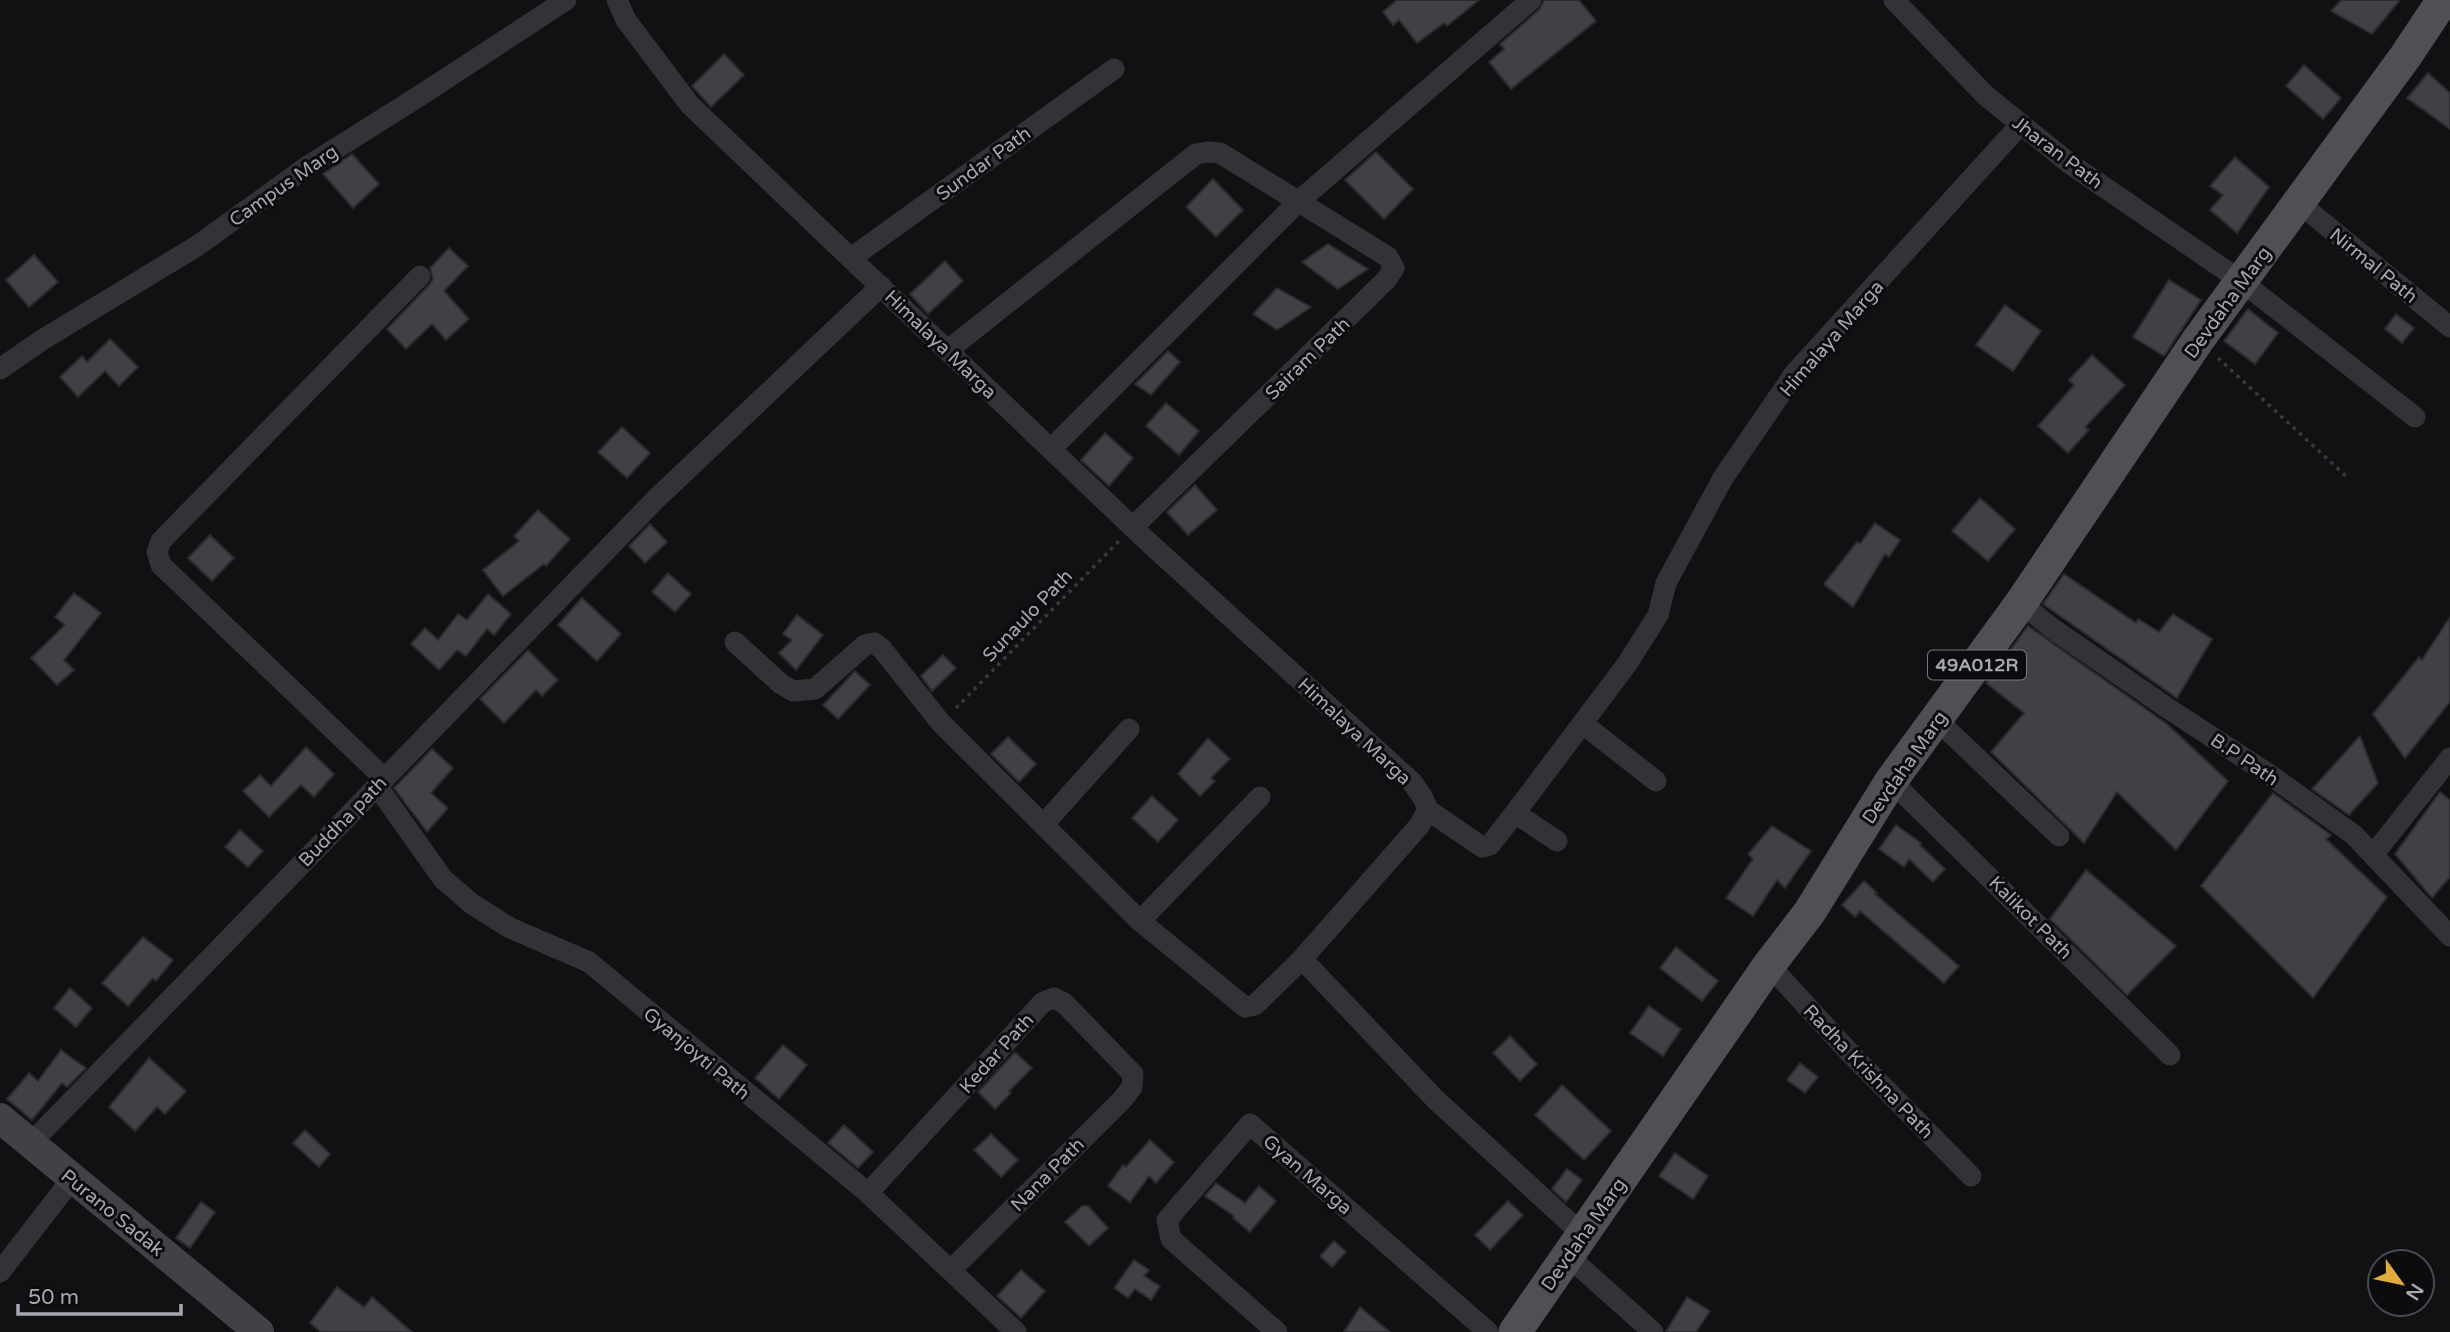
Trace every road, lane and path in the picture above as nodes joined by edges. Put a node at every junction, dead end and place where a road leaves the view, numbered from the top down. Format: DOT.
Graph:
graph roads {
  1 [pos="566,0"];
  2 [pos="617,0"];
  3 [pos="1531,0"];
  4 [pos="1894,0"];
  5 [pos="2443,0"];
  6 [pos="1114,69"];
  7 [pos="2021,124"];
  8 [pos="1299,201"];
  9 [pos="2299,203"];
  10 [pos="851,258"];
  11 [pos="420,276"];
  12 [pos="2241,281"];
  13 [pos="881,286"];
  14 [pos="2450,327"];
  15 [pos="2198,340"];
  16 [pos="948,350"];
  17 [pos="0,369"];
  18 [pos="2414,418"];
  19 [pos="1051,449"];
  20 [pos="2347,477"];
  21 [pos="1133,527"];
  22 [pos="2021,603"];
  23 [pos="735,642"];
  24 [pos="1937,720"];
  25 [pos="941,723"];
  26 [pos="1583,724"];
  27 [pos="1129,729"];
  28 [pos="2450,758"];
  29 [pos="1657,781"];
  30 [pos="1891,781"];
  31 [pos="381,782"];
  32 [pos="1259,797"];
  33 [pos="1428,810"];
  34 [pos="1515,813"];
  35 [pos="1043,825"];
  36 [pos="2059,836"];
  37 [pos="1557,841"];
  38 [pos="2373,855"];
  39 [pos="1140,921"];
  40 [pos="2450,936"];
  41 [pos="1302,959"];
  42 [pos="1769,965"];
  43 [pos="2170,1055"];
  44 [pos="1133,1074"];
  45 [pos="0,1118"];
  46 [pos="30,1144"];
  47 [pos="1971,1176"];
  48 [pos="72,1179"];
  49 [pos="868,1193"];
  50 [pos="1575,1245"];
  51 [pos="951,1270"];
  52 [pos="0,1272"];
  53 [pos="259,1332"];
  54 [pos="1016,1332"];
  55 [pos="1277,1332"];
  56 [pos="1488,1332"];
  57 [pos="1515,1332"];
  58 [pos="1653,1332"];
  1 -- 17 [label="street, Campus Marg"];
  2 -- 10 [label="street, Himalaya Marga"];
  3 -- 8 [label="street"];
  4 -- 7 [label="street, Jharan Path"];
  5 -- 9 [label="main road, Devdaha Marg / 49A012R"];
  6 -- 10 [label="street, Sundar Path"];
  7 -- 12 [label="street, Jharan Path"];
  7 -- 26 [label="street, Himalaya Marga"];
  8 -- 16 [label="street, Sairam Path"];
  8 -- 19 [label="street"];
  8 -- 21 [label="street, Sairam Path"];
  9 -- 12 [label="main road, Devdaha Marg / 49A012R"];
  9 -- 14 [label="street, Nirmal Path"];
  10 -- 13 [label="street, Himalaya Marga"];
  11 -- 31 [label="street, Gyanjoyti Path"];
  12 -- 15 [label="main road, Devdaha Marg / 49A012R"];
  12 -- 18 [label="street, Jharan Path"];
  13 -- 16 [label="street, Himalaya Marga"];
  13 -- 31 [label="street, Buddha path"];
  15 -- 20 [label="path"];
  15 -- 22 [label="main road, Devdaha Marg / 49A012R"];
  16 -- 19 [label="street, Himalaya Marga"];
  19 -- 21 [label="street, Himalaya Marga"];
  21 -- 25 [label="path, Sunaulo Path"];
  21 -- 33 [label="street, Himalaya Marga"];
  22 -- 24 [label="main road, Devdaha Marg / 49A012R"];
  22 -- 38 [label="street, B.P Path"];
  23 -- 25 [label="street"];
  24 -- 30 [label="main road, Devdaha Marg / 49A012R"];
  24 -- 36 [label="street"];
  25 -- 35 [label="street"];
  26 -- 29 [label="street"];
  26 -- 34 [label="street, Himalaya Marga"];
  27 -- 35 [label="street"];
  28 -- 38 [label="street"];
  30 -- 42 [label="main road, Devdaha Marg / 49A012R"];
  30 -- 43 [label="street, Kalikot Path"];
  31 -- 46 [label="street, Buddha path"];
  31 -- 49 [label="street, Gyanjoyti Path"];
  32 -- 39 [label="street"];
  33 -- 34 [label="street, Himalaya Marga"];
  33 -- 41 [label="street"];
  34 -- 37 [label="street"];
  35 -- 39 [label="street"];
  38 -- 40 [label="street, B.P Path"];
  39 -- 41 [label="street"];
  41 -- 50 [label="street"];
  42 -- 47 [label="street, Radha Krishna Path"];
  42 -- 50 [label="main road, Devdaha Marg / 49A012R"];
  44 -- 49 [label="street, Kedar Path"];
  44 -- 51 [label="street, Nana Path"];
  45 -- 46 [label="main road, Purano Sadak"];
  46 -- 48 [label="main road, Purano Sadak"];
  48 -- 52 [label="street"];
  48 -- 53 [label="main road, Purano Sadak"];
  49 -- 51 [label="street, Gyanjoyti Path"];
  50 -- 57 [label="main road, Devdaha Marg / 49A012R"];
  50 -- 58 [label="street"];
  51 -- 54 [label="street, Gyanjoyti Path"];
  55 -- 56 [label="street, Gyan Marga"];
}
